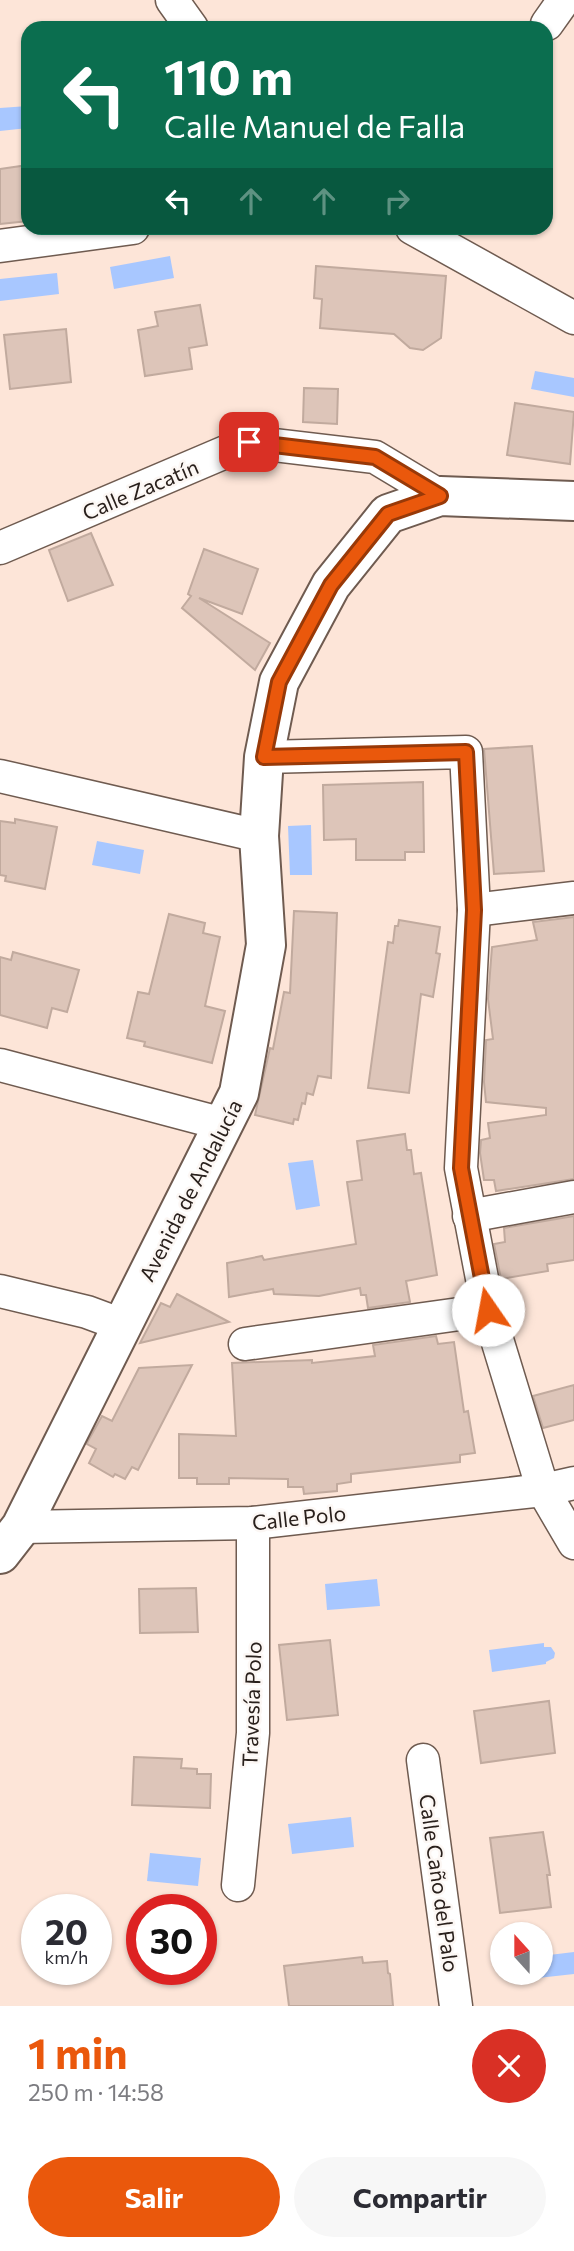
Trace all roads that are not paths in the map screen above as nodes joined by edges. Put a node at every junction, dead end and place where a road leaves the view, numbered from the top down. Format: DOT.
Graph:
graph roads {
  1 [pos="172,0"];
  2 [pos="187,21"];
  3 [pos="81,235"];
  4 [pos="425,235"];
  5 [pos="0,246"];
  6 [pos="574,318"];
  7 [pos="440,496"];
  8 [pos="574,501"];
  9 [pos="0,548"];
  10 [pos="264,757"];
  11 [pos="0,776"];
  12 [pos="259,836"];
  13 [pos="574,898"];
  14 [pos="474,910"];
  15 [pos="0,1065"];
  16 [pos="223,1124"];
  17 [pos="574,1197"];
  18 [pos="469,1216"];
  19 [pos="0,1291"];
  20 [pos="488,1310"];
  21 [pos="122,1325"];
  22 [pos="245,1344"];
  23 [pos="574,1483"];
  24 [pos="543,1490"];
  25 [pos="253,1523"];
  26 [pos="11,1541"];
  27 [pos="574,1543"];
  28 [pos="423,1760"];
  29 [pos="238,1885"];
  30 [pos="456,2006"];
  1 -- 2 [label="street"];
  3 -- 5 [label="street"];
  4 -- 6 [label="street"];
  7 -- 8 [label="street, Avenida de Andalucía"];
  7 -- 9 [label="street, Calle Zacatín"];
  7 -- 10 [label="street, Avenida de Andalucía"];
  10 -- 12 [label="street, Avenida de Andalucía"];
  10 -- 14 [label="street"];
  11 -- 12 [label="street"];
  12 -- 16 [label="street, Avenida de Andalucía"];
  13 -- 14 [label="street"];
  14 -- 18 [label="street"];
  15 -- 16 [label="street"];
  16 -- 21 [label="street, Avenida de Andalucía"];
  17 -- 18 [label="street"];
  18 -- 20 [label="street"];
  19 -- 21 [label="street"];
  20 -- 22 [label="street"];
  20 -- 24 [label="street"];
  21 -- 26 [label="street, Avenida de Andalucía"];
  23 -- 24 [label="street, Calle Polo"];
  24 -- 25 [label="street, Calle Polo"];
  24 -- 27 [label="street"];
  25 -- 26 [label="street, Calle Polo"];
  25 -- 29 [label="street, Travesía Polo"];
  28 -- 30 [label="street, Calle Caño del Palo"];
}
